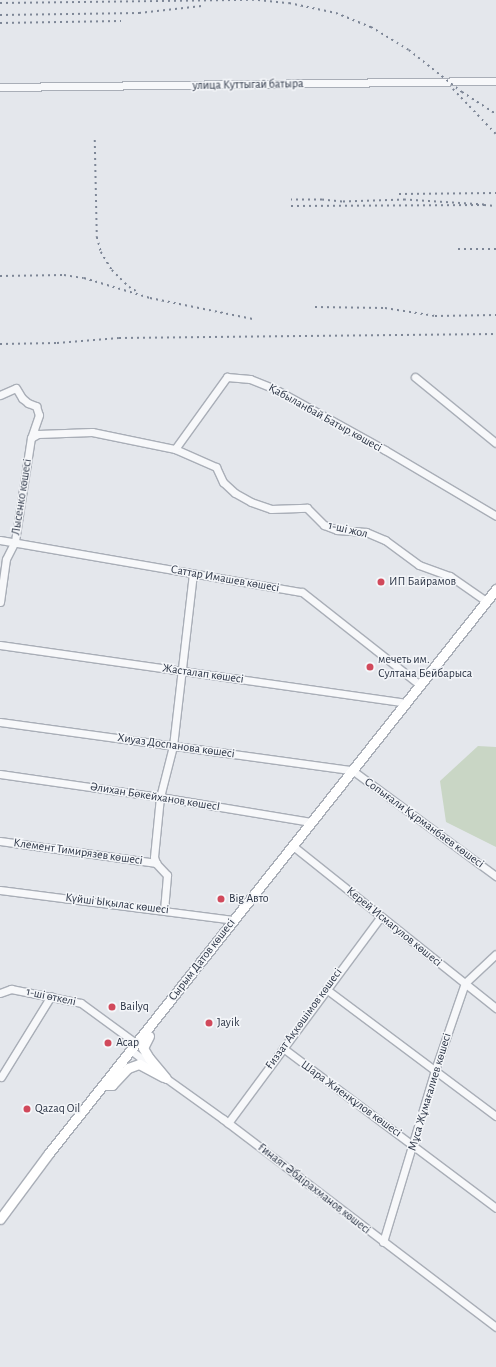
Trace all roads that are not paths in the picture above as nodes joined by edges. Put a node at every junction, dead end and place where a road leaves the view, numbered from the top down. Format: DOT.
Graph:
graph roads {
  1 [pos="496,82"];
  2 [pos="0,88"];
  3 [pos="415,377"];
  4 [pos="0,396"];
  5 [pos="31,438"];
  6 [pos="496,443"];
  7 [pos="175,450"];
  8 [pos="496,516"];
  9 [pos="0,540"];
  10 [pos="15,541"];
  11 [pos="193,574"];
  12 [pos="496,589"];
  13 [pos="486,601"];
  14 [pos="0,602"];
  15 [pos="0,645"];
  16 [pos="180,670"];
  17 [pos="420,684"];
  18 [pos="405,703"];
  19 [pos="0,722"];
  20 [pos="173,746"];
  21 [pos="352,770"];
  22 [pos="0,774"];
  23 [pos="160,797"];
  24 [pos="311,822"];
  25 [pos="0,841"];
  26 [pos="293,846"];
  27 [pos="156,863"];
  28 [pos="496,876"];
  29 [pos="0,890"];
  30 [pos="164,910"];
  31 [pos="381,916"];
  32 [pos="233,920"];
  33 [pos="496,954"];
  34 [pos="465,983"];
  35 [pos="326,989"];
  36 [pos="0,993"];
  37 [pos="51,996"];
  38 [pos="496,1008"];
  39 [pos="160,1014"];
  40 [pos="134,1048"];
  41 [pos="283,1048"];
  42 [pos="435,1070"];
  43 [pos="1,1077"];
  44 [pos="166,1078"];
  45 [pos="104,1085"];
  46 [pos="496,1116"];
  47 [pos="228,1123"];
  48 [pos="414,1144"];
  49 [pos="496,1208"];
  50 [pos="0,1219"];
  51 [pos="383,1242"];
  52 [pos="496,1327"];
  1 -- 2 [label="street, улица Куттыгай батыра"];
  3 -- 6 [label="street"];
  4 -- 5 [label="street"];
  5 -- 7 [label="street"];
  5 -- 10 [label="street, Лысенко көшесі"];
  7 -- 8 [label="street, Қабыланбай Батыр көшесі"];
  7 -- 13 [label="street, 1-ші жол"];
  9 -- 10 [label="street, Саттар Имашев көшесі"];
  10 -- 11 [label="street, Саттар Имашев көшесі"];
  10 -- 14 [label="street, Лысенко көшесі"];
  11 -- 16 [label="street"];
  11 -- 17 [label="street, Саттар Имашев көшесі"];
  12 -- 13 [label="main road, Сырым Датов көшесі"];
  13 -- 17 [label="main road, Сырым Датов көшесі"];
  15 -- 16 [label="street, Жасталап көшесі"];
  16 -- 18 [label="street, Жасталап көшесі"];
  16 -- 20 [label="street"];
  17 -- 18 [label="main road, Сырым Датов көшесі"];
  18 -- 21 [label="main road, Сырым Датов көшесі"];
  19 -- 20 [label="street, Хиуаз Доспанова көшесі"];
  20 -- 21 [label="street, Хиуаз Доспанова көшесі"];
  20 -- 23 [label="street"];
  21 -- 24 [label="main road, Сырым Датов көшесі"];
  21 -- 28 [label="street, Сопығали Құрманбаев көшесі"];
  22 -- 23 [label="street, Әлихан Бөкейханов көшесI"];
  23 -- 24 [label="street, Әлихан Бөкейханов көшесI"];
  23 -- 27 [label="street"];
  24 -- 26 [label="main road, Сырым Датов көшесі"];
  25 -- 27 [label="street, Клемент Тимирязев көшесі"];
  26 -- 31 [label="street, Керей Исмагулов көшесі"];
  26 -- 32 [label="main road, Сырым Датов көшесі"];
  27 -- 30 [label="street"];
  29 -- 30 [label="street, Күйші Ықылас көшесі"];
  30 -- 32 [label="street, Күйші Ықылас көшесі"];
  31 -- 34 [label="street, Керей Исмагулов көшесі"];
  31 -- 35 [label="street, Ғиззат Ақкөшімов көшесi"];
  32 -- 39 [label="main road, Сырым Датов көшесі"];
  33 -- 34 [label="street, Мұса Жұмағалиев көшесі"];
  34 -- 38 [label="street, Керей Исмагулов көшесі"];
  34 -- 42 [label="street, Мұса Жұмағалиев көшесі"];
  35 -- 41 [label="street, Ғиззат Ақкөшімов көшесi"];
  35 -- 42 [label="street"];
  36 -- 37 [label="street, 1-ші өткелі"];
  37 -- 40 [label="street, 1-ші өткелі"];
  37 -- 43 [label="street"];
  39 -- 40 [label="main road, Сырым Датов көшесі"];
  39 -- 44 [label="main road"];
  40 -- 44 [label="street, Ғинаят Әбдірахманов көшесі"];
  40 -- 45 [label="main road, Сырым Датов көшесі"];
  41 -- 47 [label="street, Ғиззат Ақкөшімов көшесi"];
  41 -- 48 [label="street, Шара Жиенқұлов көшесі"];
  42 -- 46 [label="street"];
  42 -- 48 [label="street, Мұса Жұмағалиев көшесі"];
  44 -- 45 [label="main road"];
  44 -- 47 [label="street, Ғинаят Әбдірахманов көшесі"];
  45 -- 50 [label="main road, Сырым Датов көшесі"];
  47 -- 51 [label="street, Ғинаят Әбдірахманов көшесі"];
  48 -- 49 [label="street, Шара Жиенқұлов көшесі"];
  48 -- 51 [label="street, Мұса Жұмағалиев көшесі"];
  51 -- 52 [label="street, Ғинаят Әбдірахманов көшесі"];
}
